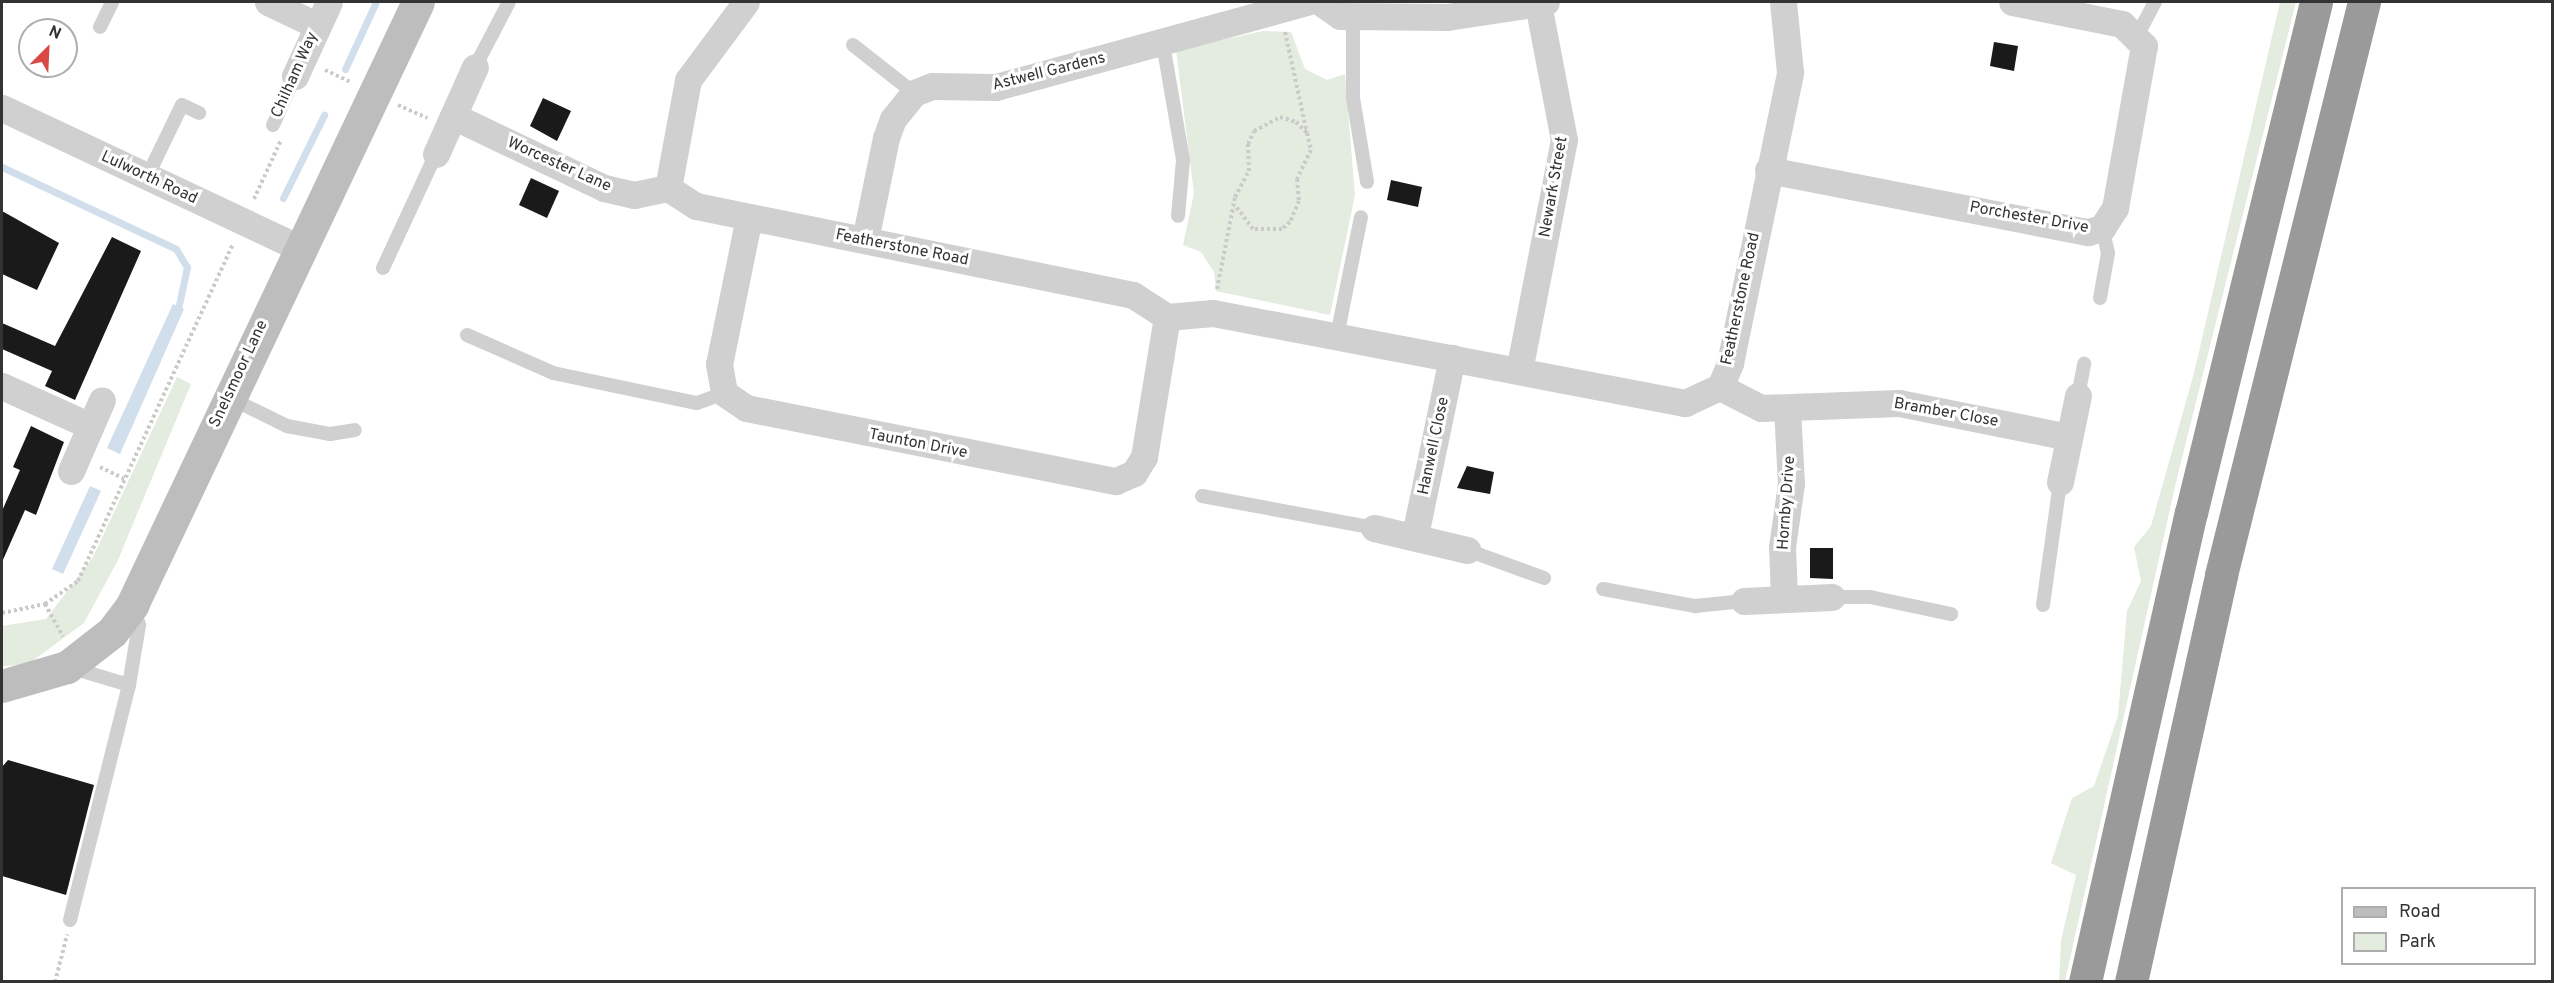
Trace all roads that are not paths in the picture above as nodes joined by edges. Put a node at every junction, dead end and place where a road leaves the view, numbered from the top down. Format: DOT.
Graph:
graph roads {
  1 [pos="112,2"];
  2 [pos="268,2"];
  3 [pos="418,2"];
  4 [pos="509,2"];
  5 [pos="746,2"];
  6 [pos="1307,2"];
  7 [pos="1320,2"];
  8 [pos="1783,2"];
  9 [pos="2012,2"];
  10 [pos="2155,2"];
  11 [pos="2316,2"];
  12 [pos="2364,2"];
  13 [pos="1542,3"];
  14 [pos="324,14"];
  15 [pos="1353,17"];
  16 [pos="100,27"];
  17 [pos="2138,34"];
  18 [pos="1162,44"];
  19 [pos="853,45"];
  20 [pos="475,67"];
  21 [pos="295,76"];
  22 [pos="914,93"];
  23 [pos="2,108"];
  24 [pos="198,113"];
  25 [pos="453,116"];
  26 [pos="280,126"];
  27 [pos="436,154"];
  28 [pos="1768,170"];
  29 [pos="147,177"];
  30 [pos="1367,182"];
  31 [pos="668,188"];
  32 [pos="1178,216"];
  33 [pos="749,217"];
  34 [pos="1361,217"];
  35 [pos="2102,228"];
  36 [pos="866,240"];
  37 [pos="298,247"];
  38 [pos="383,268"];
  39 [pos="2100,298"];
  40 [pos="1167,317"];
  41 [pos="467,335"];
  42 [pos="1337,336"];
  43 [pos="1452,358"];
  44 [pos="2084,364"];
  45 [pos="1519,371"];
  46 [pos="2,386"];
  47 [pos="1720,387"];
  48 [pos="724,393"];
  49 [pos="2078,396"];
  50 [pos="230,398"];
  51 [pos="102,400"];
  52 [pos="1787,408"];
  53 [pos="90,426"];
  54 [pos="355,430"];
  55 [pos="2069,437"];
  56 [pos="71,471"];
  57 [pos="2060,482"];
  58 [pos="1202,496"];
  59 [pos="1374,528"];
  60 [pos="1415,535"];
  61 [pos="1467,549"];
  62 [pos="1544,578"];
  63 [pos="1603,589"];
  64 [pos="1832,597"];
  65 [pos="1785,598"];
  66 [pos="1744,601"];
  67 [pos="132,605"];
  68 [pos="2043,605"];
  69 [pos="1951,614"];
  70 [pos="71,664"];
  71 [pos="129,685"];
  72 [pos="2,686"];
  73 [pos="70,920"];
  74 [pos="2085,981"];
  75 [pos="2131,981"];
  1 -- 16 [label="lane"];
  2 -- 14 [label="street, Chilham Way"];
  3 -- 37 [label="street, Snelsmoor Lane"];
  4 -- 20 [label="lane"];
  5 -- 31 [label="street"];
  6 -- 18 [label="street, Astwell Gardens"];
  7 -- 15 [label="street"];
  8 -- 28 [label="street, Featherstone Road"];
  9 -- 17 [label="street"];
  10 -- 17 [label="lane"];
  11 -- 74 [label="highway"];
  12 -- 75 [label="highway"];
  13 -- 15 [label="street"];
  13 -- 45 [label="street, Newark Street"];
  14 -- 21 [label="street, Chilham Way"];
  15 -- 30 [label="lane"];
  17 -- 35 [label="street, Porchester Drive"];
  18 -- 22 [label="street, Astwell Gardens"];
  18 -- 32 [label="lane"];
  19 -- 22 [label="lane"];
  20 -- 25 [label="street"];
  21 -- 26 [label="lane, Chilham Way"];
  22 -- 36 [label="street"];
  23 -- 29 [label="street, Lulworth Road"];
  24 -- 29 [label="lane"];
  25 -- 27 [label="street"];
  25 -- 31 [label="street, Worcester Lane"];
  27 -- 38 [label="lane"];
  28 -- 35 [label="street, Porchester Drive"];
  28 -- 47 [label="street, Featherstone Road"];
  29 -- 37 [label="street, Lulworth Road"];
  31 -- 33 [label="street, Featherstone Road"];
  33 -- 36 [label="street, Featherstone Road"];
  33 -- 48 [label="street"];
  34 -- 42 [label="lane"];
  35 -- 39 [label="lane"];
  36 -- 40 [label="street, Featherstone Road"];
  37 -- 50 [label="street, Snelsmoor Lane"];
  40 -- 42 [label="street, Featherstone Road"];
  40 -- 48 [label="street, Taunton Drive"];
  41 -- 48 [label="lane"];
  42 -- 43 [label="street, Featherstone Road"];
  43 -- 45 [label="street, Featherstone Road"];
  43 -- 60 [label="street, Hanwell Close"];
  44 -- 49 [label="lane"];
  45 -- 47 [label="street, Featherstone Road"];
  46 -- 53 [label="street"];
  47 -- 52 [label="street, Bramber Close"];
  49 -- 55 [label="street"];
  50 -- 54 [label="lane"];
  50 -- 67 [label="street, Snelsmoor Lane"];
  51 -- 53 [label="street"];
  52 -- 55 [label="street, Bramber Close"];
  52 -- 65 [label="street, Hornby Drive"];
  53 -- 56 [label="street"];
  55 -- 57 [label="street"];
  57 -- 68 [label="lane"];
  58 -- 59 [label="lane"];
  59 -- 60 [label="street"];
  60 -- 61 [label="street"];
  61 -- 62 [label="lane"];
  63 -- 66 [label="lane"];
  64 -- 65 [label="street"];
  64 -- 69 [label="lane"];
  65 -- 66 [label="street"];
  67 -- 70 [label="street, Snelsmoor Lane"];
  67 -- 71 [label="lane"];
  70 -- 71 [label="lane"];
  70 -- 72 [label="street, Snelsmoor Lane"];
  71 -- 73 [label="lane"];
}
